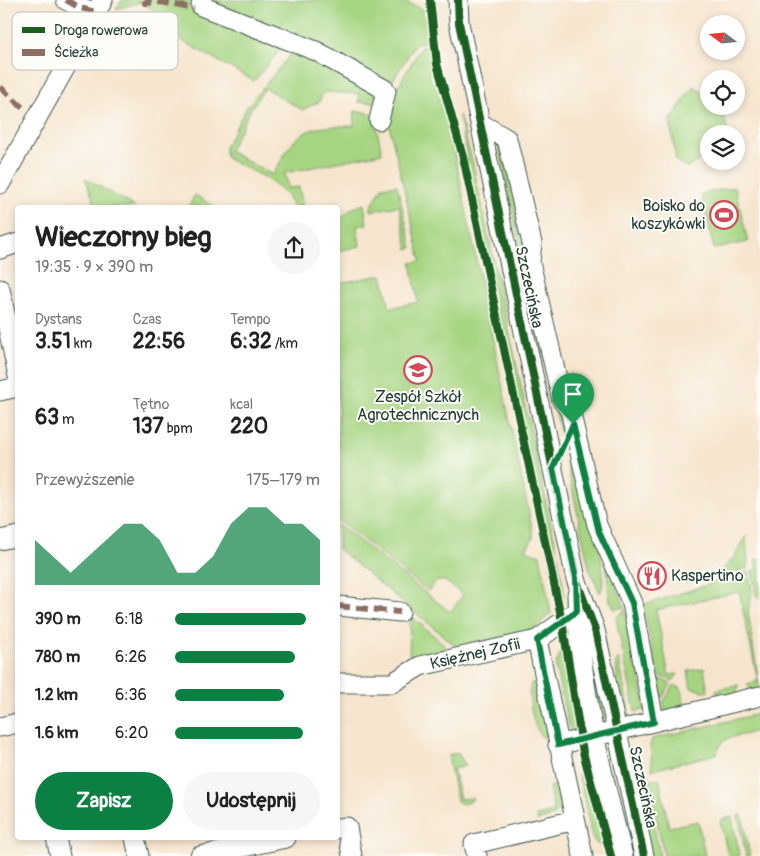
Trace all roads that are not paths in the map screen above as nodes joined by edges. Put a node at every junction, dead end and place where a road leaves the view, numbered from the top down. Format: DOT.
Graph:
graph roads {
  1 [pos="66,0"];
  2 [pos="202,0"];
  3 [pos="448,0"];
  4 [pos="458,0"];
  5 [pos="100,6"];
  6 [pos="459,23"];
  7 [pos="64,70"];
  8 [pos="379,120"];
  9 [pos="480,122"];
  10 [pos="0,184"];
  11 [pos="15,244"];
  12 [pos="0,249"];
  13 [pos="0,289"];
  14 [pos="15,362"];
  15 [pos="15,388"];
  16 [pos="0,391"];
  17 [pos="573,424"];
  18 [pos="553,468"];
  19 [pos="15,537"];
  20 [pos="0,540"];
  21 [pos="576,578"];
  22 [pos="340,606"];
  23 [pos="577,611"];
  24 [pos="400,612"];
  25 [pos="537,640"];
  26 [pos="340,683"];
  27 [pos="760,696"];
  28 [pos="654,722"];
  29 [pos="15,723"];
  30 [pos="0,727"];
  31 [pos="616,730"];
  32 [pos="594,737"];
  33 [pos="558,745"];
  34 [pos="576,820"];
  35 [pos="340,828"];
  36 [pos="56,840"];
  37 [pos="135,840"];
  38 [pos="276,840"];
  39 [pos="471,852"];
  40 [pos="60,856"];
  41 [pos="139,856"];
  42 [pos="200,856"];
  43 [pos="352,856"];
  44 [pos="583,856"];
  45 [pos="623,856"];
  46 [pos="644,856"];
  1 -- 5 [label="street"];
  2 -- 8 [label="street"];
  3 -- 6 [label="street, Szczecińska"];
  4 -- 6 [label="street, Szczecińska"];
  6 -- 9 [label="street, Szczecińska"];
  7 -- 10 [label="street"];
  9 -- 17 [label="street"];
  9 -- 18 [label="street, Szczecińska"];
  11 -- 12 [label="street"];
  13 -- 14 [label="street"];
  15 -- 16 [label="street"];
  17 -- 18 [label="street"];
  17 -- 28 [label="street"];
  18 -- 21 [label="street, Szczecińska"];
  19 -- 20 [label="street"];
  21 -- 23 [label="street, Szczecińska"];
  21 -- 31 [label="street, Szczecińska"];
  22 -- 24 [label="street"];
  23 -- 25 [label="street, Księżnej Zofii"];
  23 -- 32 [label="street, Szczecińska"];
  25 -- 26 [label="street, Księżnej Zofii"];
  25 -- 33 [label="street"];
  27 -- 28 [label="street"];
  28 -- 31 [label="street"];
  29 -- 30 [label="street"];
  31 -- 32 [label="street, Szczecińska"];
  31 -- 46 [label="street, Szczecińska"];
  32 -- 33 [label="street"];
  32 -- 45 [label="street, Szczecińska"];
  33 -- 34 [label="street"];
  34 -- 39 [label="street"];
  34 -- 44 [label="street"];
  35 -- 43 [label="street"];
  36 -- 40 [label="street"];
  37 -- 41 [label="street"];
  38 -- 42 [label="street"];
}
